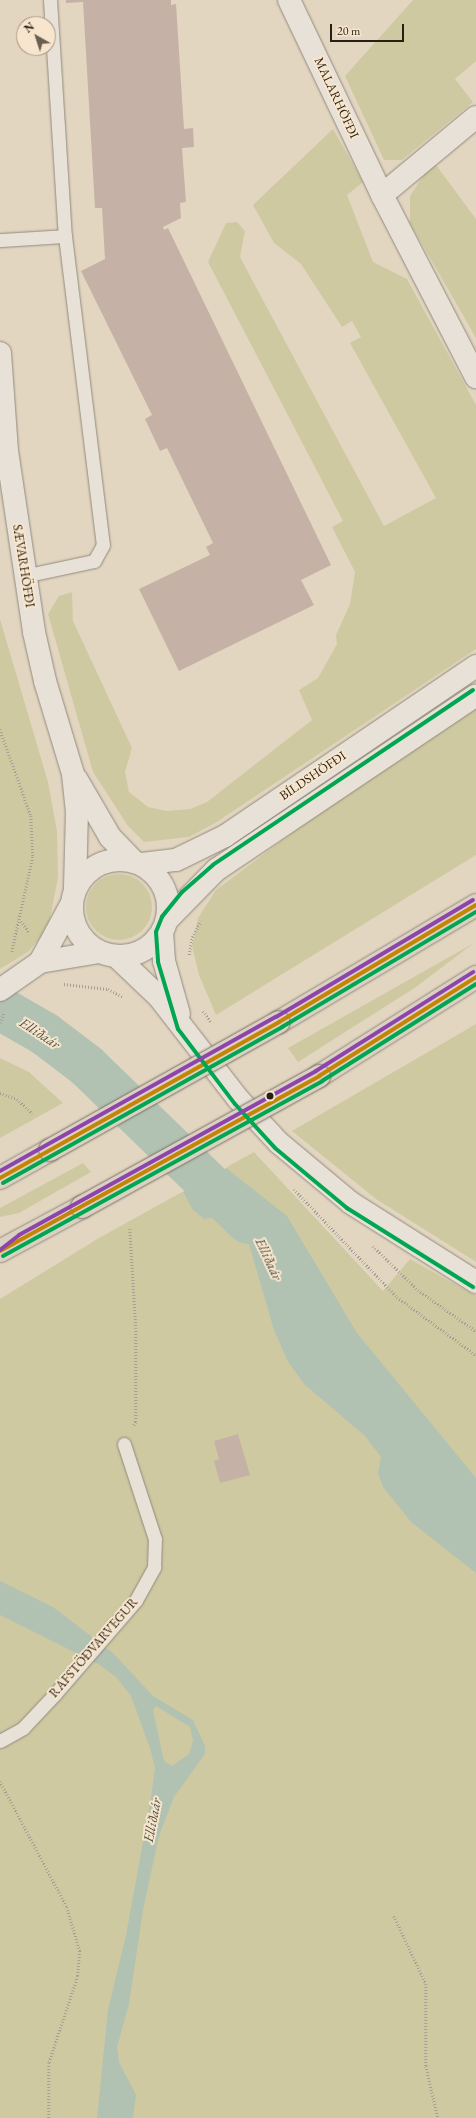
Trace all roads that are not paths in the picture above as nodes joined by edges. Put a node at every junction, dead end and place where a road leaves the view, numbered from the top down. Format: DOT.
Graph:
graph roads {
  1 [pos="50,0"];
  2 [pos="291,1"];
  3 [pos="476,117"];
  4 [pos="382,196"];
  5 [pos="65,236"];
  6 [pos="0,240"];
  7 [pos="0,353"];
  8 [pos="476,377"];
  9 [pos="24,576"];
  10 [pos="476,666"];
  11 [pos="476,695"];
  12 [pos="73,774"];
  13 [pos="137,863"];
  14 [pos="73,896"];
  15 [pos="476,905"];
  16 [pos="165,926"];
  17 [pos="108,954"];
  18 [pos="40,962"];
  19 [pos="476,977"];
  20 [pos="0,990"];
  21 [pos="183,1026"];
  22 [pos="0,1178"];
  23 [pos="22,1240"];
  24 [pos="0,1251"];
  25 [pos="0,1258"];
  26 [pos="476,1282"];
  27 [pos="124,1444"];
  28 [pos="0,1741"];
  1 -- 5 [label="lane"];
  2 -- 4 [label="street, MALARHÖFÐI"];
  3 -- 4 [label="street"];
  4 -- 8 [label="street, MALARHÖFÐI"];
  5 -- 6 [label="lane"];
  5 -- 9 [label="lane"];
  7 -- 9 [label="street, SÆVARHÖFÐI"];
  9 -- 12 [label="street, SÆVARHÖFÐI"];
  10 -- 13 [label="street, BÍLDSHÖFÐI"];
  11 -- 16 [label="street, BÍLDSHÖFÐI"];
  12 -- 13 [label="street, SÆVARHÖFÐI"];
  12 -- 14 [label="street, SÆVARHÖFÐI"];
  13 -- 14 [label="street, BÍLDSHÖFÐI"];
  13 -- 16 [label="street"];
  14 -- 17 [label="street"];
  14 -- 18 [label="street, BÍLDSHÖFÐI"];
  15 -- 22 [label="highway, bridge"];
  16 -- 17 [label="street, BÍLDSHÖFÐI"];
  16 -- 21 [label="street"];
  17 -- 18 [label="street, BÍLDSHÖFÐI"];
  17 -- 21 [label="street"];
  18 -- 20 [label="street, BÍLDSHÖFÐI"];
  19 -- 23 [label="highway, bridge"];
  21 -- 26 [label="street"];
  23 -- 24 [label="highway"];
  23 -- 25 [label="highway"];
  27 -- 28 [label="lane, RAFSTÖÐVARVEGUR"];
}
